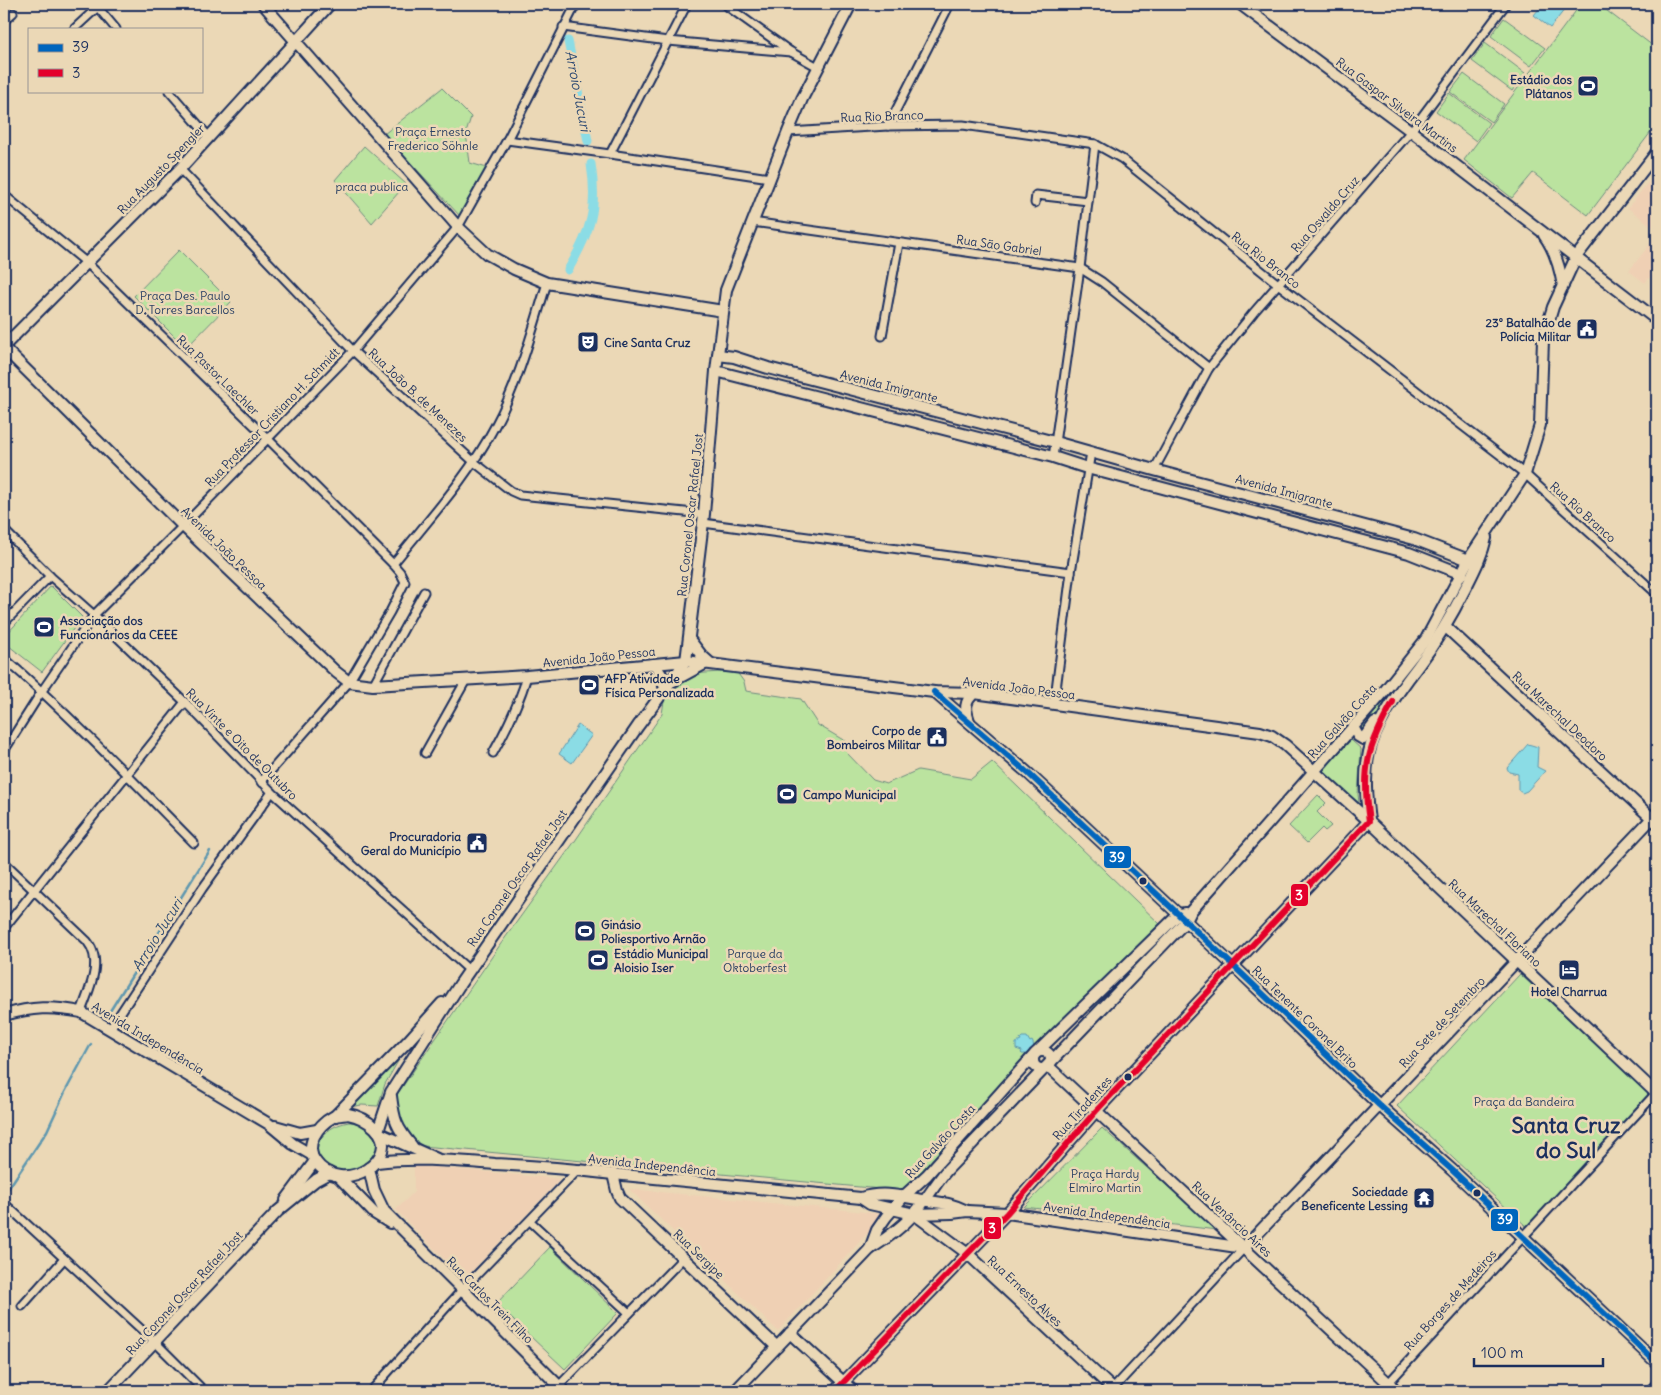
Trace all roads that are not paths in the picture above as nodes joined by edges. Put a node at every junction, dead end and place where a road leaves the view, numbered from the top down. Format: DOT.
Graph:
graph roads {
  1 [pos="263,4"];
  2 [pos="330,4"];
  3 [pos="576,4"];
  4 [pos="687,4"];
  5 [pos="724,4"];
  6 [pos="851,4"];
  7 [pos="950,4"];
  8 [pos="1240,4"];
  9 [pos="1506,4"];
  10 [pos="98,5"];
  11 [pos="13,13"];
  12 [pos="4,20"];
  13 [pos="563,27"];
  14 [pos="75,28"];
  15 [pos="115,28"];
  16 [pos="296,40"];
  17 [pos="668,41"];
  18 [pos="791,52"];
  19 [pos="818,67"];
  20 [pos="171,92"];
  21 [pos="888,126"];
  22 [pos="1411,131"];
  23 [pos="788,132"];
  24 [pos="209,137"];
  25 [pos="507,140"];
  26 [pos="1095,144"];
  27 [pos="1657,152"];
  28 [pos="610,154"];
  29 [pos="180,169"];
  30 [pos="770,178"];
  31 [pos="4,195"];
  32 [pos="1088,201"];
  33 [pos="1035,203"];
  34 [pos="752,222"];
  35 [pos="458,227"];
  36 [pos="1539,228"];
  37 [pos="899,243"];
  38 [pos="1576,257"];
  39 [pos="87,264"];
  40 [pos="1080,268"];
  41 [pos="547,283"];
  42 [pos="1278,284"];
  43 [pos="1563,286"];
  44 [pos="723,311"];
  45 [pos="1657,320"];
  46 [pos="882,336"];
  47 [pos="4,347"];
  48 [pos="353,351"];
  49 [pos="718,355"];
  50 [pos="768,368"];
  51 [pos="1209,368"];
  52 [pos="716,372"];
  53 [pos="765,384"];
  54 [pos="267,438"];
  55 [pos="1055,442"];
  56 [pos="1091,452"];
  57 [pos="1053,458"];
  58 [pos="474,462"];
  59 [pos="1087,468"];
  60 [pos="1154,470"];
  61 [pos="1525,474"];
  62 [pos="704,519"];
  63 [pos="183,526"];
  64 [pos="4,530"];
  65 [pos="1472,563"];
  66 [pos="393,564"];
  67 [pos="1071,572"];
  68 [pos="1462,574"];
  69 [pos="50,576"];
  70 [pos="424,592"];
  71 [pos="1657,594"];
  72 [pos="94,615"];
  73 [pos="4,623"];
  74 [pos="1446,626"];
  75 [pos="689,639"];
  76 [pos="4,658"];
  77 [pos="686,661"];
  78 [pos="654,664"];
  79 [pos="709,664"];
  80 [pos="526,676"];
  81 [pos="1406,679"];
  82 [pos="466,680"];
  83 [pos="349,682"];
  84 [pos="373,684"];
  85 [pos="667,687"];
  86 [pos="42,691"];
  87 [pos="934,692"];
  88 [pos="974,693"];
  89 [pos="185,702"];
  90 [pos="1054,705"];
  91 [pos="969,721"];
  92 [pos="1351,729"];
  93 [pos="4,751"];
  94 [pos="1369,751"];
  95 [pos="425,753"];
  96 [pos="493,753"];
  97 [pos="1313,772"];
  98 [pos="127,775"];
  99 [pos="261,782"];
  100 [pos="272,792"];
  101 [pos="1655,818"];
  102 [pos="1369,821"];
  103 [pos="194,843"];
  104 [pos="4,862"];
  105 [pos="34,890"];
  106 [pos="1183,918"];
  107 [pos="4,928"];
  108 [pos="1516,961"];
  109 [pos="1234,966"];
  110 [pos="469,970"];
  111 [pos="460,984"];
  112 [pos="81,1012"];
  113 [pos="4,1015"];
  114 [pos="110,1029"];
  115 [pos="409,1040"];
  116 [pos="418,1050"];
  117 [pos="1035,1054"];
  118 [pos="1048,1066"];
  119 [pos="391,1092"];
  120 [pos="1657,1093"];
  121 [pos="1380,1105"];
  122 [pos="1096,1111"];
  123 [pos="335,1116"];
  124 [pos="269,1124"];
  125 [pos="317,1130"];
  126 [pos="379,1133"];
  127 [pos="412,1146"];
  128 [pos="313,1158"];
  129 [pos="440,1160"];
  130 [pos="373,1165"];
  131 [pos="579,1169"];
  132 [pos="613,1174"];
  133 [pos="334,1175"];
  134 [pos="904,1196"];
  135 [pos="861,1198"];
  136 [pos="924,1200"];
  137 [pos="5,1205"];
  138 [pos="893,1209"];
  139 [pos="278,1211"];
  140 [pos="967,1211"];
  141 [pos="1007,1213"];
  142 [pos="914,1214"];
  143 [pos="530,1221"];
  144 [pos="398,1227"];
  145 [pos="1523,1236"];
  146 [pos="1244,1248"];
  147 [pos="870,1249"];
  148 [pos="968,1254"];
  149 [pos="684,1258"];
  150 [pos="64,1259"];
  151 [pos="462,1290"];
  152 [pos="22,1306"];
  153 [pos="629,1313"];
  154 [pos="790,1333"];
  155 [pos="155,1342"];
  156 [pos="777,1347"];
  157 [pos="1657,1363"];
  158 [pos="843,1383"];
  159 [pos="1388,1383"];
  160 [pos="1657,1385"];
  161 [pos="559,1389"];
  162 [pos="108,1391"];
  163 [pos="204,1391"];
  164 [pos="371,1391"];
  165 [pos="735,1391"];
  166 [pos="835,1391"];
  167 [pos="853,1391"];
  168 [pos="1113,1391"];
  169 [pos="1381,1391"];
  170 [pos="1397,1391"];
  171 [pos="1652,1391"];
  1 -- 16 [label="street"];
  2 -- 16 [label="street, Rua Augusto Spengler"];
  3 -- 13 [label="street, Rua Professor Cristiano H. Schmidt"];
  4 -- 17 [label="street"];
  5 -- 18 [label="street"];
  6 -- 19 [label="street, Rua Coronel Oscar Rafael Jost"];
  7 -- 21 [label="street"];
  8 -- 22 [label="street, Rua Gaspar Silveira Martins"];
  9 -- 22 [label="street, Rua Osvaldo Cruz"];
  10 -- 14 [label="street"];
  10 -- 15 [label="street"];
  11 -- 12 [label="street"];
  13 -- 17 [label="street"];
  13 -- 25 [label="street, Rua Professor Cristiano H. Schmidt"];
  16 -- 24 [label="street, Rua Augusto Spengler"];
  16 -- 35 [label="street"];
  17 -- 18 [label="street"];
  17 -- 28 [label="street"];
  18 -- 19 [label="street"];
  19 -- 23 [label="street, Rua Coronel Oscar Rafael Jost"];
  20 -- 24 [label="street"];
  21 -- 23 [label="street, Rua Rio Branco"];
  21 -- 26 [label="street, Rua Rio Branco"];
  22 -- 36 [label="street, Rua Gaspar Silveira Martins"];
  22 -- 42 [label="street, Rua Osvaldo Cruz"];
  23 -- 30 [label="street, Rua Coronel Oscar Rafael Jost"];
  24 -- 29 [label="street, Rua Augusto Spengler"];
  25 -- 28 [label="street"];
  25 -- 35 [label="street, Rua Professor Cristiano H. Schmidt"];
  26 -- 32 [label="street"];
  26 -- 42 [label="street, Rua Rio Branco"];
  27 -- 38 [label="street, Rua Galvão Costa"];
  28 -- 30 [label="street"];
  29 -- 39 [label="street, Rua Augusto Spengler"];
  29 -- 48 [label="street, Rua João B. de Menezes"];
  30 -- 34 [label="street, Rua Coronel Oscar Rafael Jost"];
  31 -- 39 [label="street, Rua Pastor Laechler"];
  32 -- 33 [label="street"];
  32 -- 40 [label="street"];
  34 -- 37 [label="street, Rua São Gabriel"];
  34 -- 44 [label="street, Rua Coronel Oscar Rafael Jost"];
  35 -- 41 [label="street"];
  35 -- 48 [label="street, Rua Professor Cristiano H. Schmidt"];
  36 -- 38 [label="street, Rua Gaspar Silveira Martins"];
  36 -- 43 [label="street, Rua Gaspar Silveira Martins"];
  37 -- 40 [label="street, Rua São Gabriel"];
  37 -- 46 [label="street"];
  38 -- 43 [label="street, Rua Galvão Costa"];
  38 -- 45 [label="street, Rua Gaspar Silveira Martins"];
  39 -- 47 [label="street, Rua Augusto Spengler"];
  39 -- 54 [label="street, Rua Pastor Laechler"];
  40 -- 51 [label="street, Rua São Gabriel"];
  40 -- 55 [label="street"];
  41 -- 44 [label="street"];
  41 -- 58 [label="street"];
  42 -- 51 [label="street, Rua Osvaldo Cruz"];
  42 -- 61 [label="street, Rua Rio Branco"];
  43 -- 61 [label="street, Rua Galvão Costa"];
  44 -- 49 [label="street, Rua Coronel Oscar Rafael Jost"];
  47 -- 63 [label="street, Avenida João Pessoa"];
  48 -- 54 [label="street, Rua Professor Cristiano H. Schmidt"];
  48 -- 58 [label="street, Rua João B. de Menezes"];
  49 -- 50 [label="street, Avenida Imigrante"];
  49 -- 52 [label="street, Rua Coronel Oscar Rafael Jost"];
  50 -- 53 [label="street"];
  50 -- 55 [label="street, Avenida Imigrante"];
  51 -- 60 [label="street, Rua Osvaldo Cruz"];
  52 -- 53 [label="street"];
  52 -- 62 [label="street, Rua Coronel Oscar Rafael Jost"];
  53 -- 57 [label="street"];
  54 -- 63 [label="street, Rua Professor Cristiano H. Schmidt"];
  54 -- 66 [label="street, Rua Pastor Laechler"];
  55 -- 56 [label="street, Avenida Imigrante"];
  55 -- 57 [label="street"];
  56 -- 59 [label="street"];
  56 -- 60 [label="street, Avenida Imigrante"];
  57 -- 59 [label="street"];
  58 -- 62 [label="street, Rua João B. de Menezes"];
  58 -- 66 [label="street"];
  59 -- 67 [label="street"];
  59 -- 68 [label="street"];
  60 -- 65 [label="street, Avenida Imigrante"];
  61 -- 65 [label="street, Rua Galvão Costa"];
  61 -- 71 [label="street, Rua Rio Branco"];
  62 -- 67 [label="street, Rua João B. de Menezes"];
  62 -- 75 [label="street, Rua Coronel Oscar Rafael Jost"];
  63 -- 72 [label="street, Rua Professor Cristiano H. Schmidt"];
  63 -- 83 [label="street, Avenida João Pessoa"];
  64 -- 69 [label="street, Rua Vinte e Oito de Outubro"];
  65 -- 68 [label="street, Rua Galvão Costa"];
  65 -- 74 [label="street, Rua Galvão Costa"];
  66 -- 83 [label="street, Rua Pastor Laechler"];
  67 -- 90 [label="street"];
  68 -- 92 [label="street, Rua Galvão Costa"];
  69 -- 72 [label="street, Rua Vinte e Oito de Outubro"];
  69 -- 73 [label="street"];
  70 -- 84 [label="street"];
  72 -- 86 [label="street, Rua Professor Cristiano H. Schmidt"];
  72 -- 89 [label="street, Rua Vinte e Oito de Outubro"];
  74 -- 81 [label="street, Rua Galvão Costa"];
  74 -- 101 [label="street, Rua Marechal Deodoro"];
  75 -- 77 [label="street, Rua Coronel Oscar Rafael Jost"];
  75 -- 79 [label="street"];
  76 -- 86 [label="street"];
  77 -- 78 [label="street, Avenida João Pessoa"];
  77 -- 79 [label="street, Avenida João Pessoa"];
  77 -- 85 [label="street, Rua Coronel Oscar Rafael Jost"];
  78 -- 80 [label="street, Avenida João Pessoa"];
  78 -- 85 [label="street"];
  79 -- 85 [label="street"];
  79 -- 87 [label="street, Avenida João Pessoa"];
  80 -- 82 [label="street, Avenida João Pessoa"];
  80 -- 96 [label="street"];
  81 -- 92 [label="street"];
  81 -- 94 [label="street, Rua Galvão Costa"];
  82 -- 84 [label="street, Avenida João Pessoa"];
  82 -- 95 [label="street"];
  83 -- 84 [label="street, Avenida João Pessoa"];
  83 -- 99 [label="street"];
  85 -- 110 [label="street, Rua Coronel Oscar Rafael Jost"];
  86 -- 93 [label="street, Rua Professor Cristiano H. Schmidt"];
  86 -- 98 [label="street"];
  87 -- 88 [label="street, Avenida João Pessoa"];
  87 -- 91 [label="street, Rua Tenente Coronel Brito"];
  88 -- 90 [label="street, Avenida João Pessoa"];
  88 -- 91 [label="street"];
  89 -- 98 [label="street"];
  89 -- 99 [label="street, Rua Vinte e Oito de Outubro"];
  90 -- 97 [label="street, Avenida João Pessoa"];
  91 -- 106 [label="street, Rua Tenente Coronel Brito"];
  92 -- 94 [label="street"];
  92 -- 97 [label="street, Rua Galvão Costa"];
  94 -- 102 [label="street, Rua Galvão Costa"];
  97 -- 102 [label="street, Rua Marechal Floriano"];
  97 -- 106 [label="street, Rua Galvão Costa"];
  98 -- 103 [label="street"];
  98 -- 105 [label="street"];
  99 -- 100 [label="street, Rua Vinte e Oito de Outubro"];
  100 -- 110 [label="street, Rua Vinte e Oito de Outubro"];
  100 -- 114 [label="street"];
  101 -- 108 [label="street, Rua Sete de Setembro"];
  102 -- 108 [label="street, Rua Marechal Floriano"];
  102 -- 109 [label="street, Rua Tiradentes"];
  104 -- 105 [label="street"];
  105 -- 107 [label="street"];
  105 -- 112 [label="street"];
  106 -- 109 [label="street, Rua Tenente Coronel Brito"];
  106 -- 117 [label="street, Rua Galvão Costa"];
  106 -- 118 [label="street, Rua Galvão Costa"];
  108 -- 120 [label="street, Rua Marechal Floriano"];
  108 -- 121 [label="street, Rua Sete de Setembro"];
  109 -- 121 [label="street, Rua Tenente Coronel Brito"];
  109 -- 122 [label="street, Rua Tiradentes"];
  110 -- 111 [label="street, Rua Coronel Oscar Rafael Jost"];
  111 -- 115 [label="street, Rua Coronel Oscar Rafael Jost"];
  111 -- 116 [label="street, Rua Coronel Oscar Rafael Jost"];
  112 -- 113 [label="street, Avenida Independência"];
  112 -- 114 [label="street, Avenida Independência"];
  114 -- 124 [label="street, Avenida Independência"];
  115 -- 116 [label="street"];
  115 -- 123 [label="street, Rua Coronel Oscar Rafael Jost"];
  116 -- 119 [label="street, Rua Coronel Oscar Rafael Jost"];
  117 -- 118 [label="street"];
  117 -- 134 [label="street, Rua Galvão Costa"];
  118 -- 122 [label="street, Rua Venâncio Aires"];
  118 -- 136 [label="street, Rua Galvão Costa"];
  119 -- 126 [label="street, Rua Coronel Oscar Rafael Jost"];
  119 -- 127 [label="street"];
  120 -- 145 [label="street, Rua Borges de Medeiros"];
  121 -- 145 [label="street, Rua Tenente Coronel Brito"];
  121 -- 146 [label="street, Rua Sete de Setembro"];
  122 -- 141 [label="street, Rua Tiradentes"];
  122 -- 146 [label="street, Rua Venâncio Aires"];
  123 -- 125 [label="street"];
  123 -- 126 [label="street"];
  124 -- 125 [label="street"];
  124 -- 128 [label="street"];
  125 -- 128 [label="street"];
  126 -- 127 [label="street, Avenida Independência"];
  126 -- 130 [label="street"];
  127 -- 129 [label="street, Avenida Independência"];
  128 -- 133 [label="street"];
  128 -- 139 [label="street, Rua Coronel Oscar Rafael Jost"];
  129 -- 130 [label="street, Avenida Independência"];
  129 -- 131 [label="street, Avenida Independência"];
  130 -- 133 [label="street"];
  130 -- 144 [label="street, Rua Carlos Trein Filho"];
  131 -- 132 [label="street, Avenida Independência"];
  131 -- 143 [label="street"];
  132 -- 135 [label="street, Avenida Independência"];
  132 -- 149 [label="street, Rua Sergipe"];
  133 -- 139 [label="street, Rua Coronel Oscar Rafael Jost"];
  133 -- 144 [label="street, Rua Carlos Trein Filho"];
  134 -- 135 [label="street, Avenida Independência"];
  134 -- 136 [label="street, Avenida Independência"];
  134 -- 138 [label="street, Rua Galvão Costa"];
  135 -- 138 [label="street, Avenida Independência"];
  136 -- 140 [label="street, Avenida Independência"];
  136 -- 142 [label="street, Rua Galvão Costa"];
  137 -- 150 [label="street"];
  138 -- 142 [label="street, Avenida Independência"];
  138 -- 147 [label="street, Rua Galvão Costa"];
  139 -- 155 [label="street, Rua Coronel Oscar Rafael Jost"];
  140 -- 141 [label="street, Avenida Independência"];
  140 -- 142 [label="street, Avenida Independência"];
  141 -- 146 [label="street, Avenida Independência"];
  141 -- 148 [label="street, Rua Tiradentes"];
  142 -- 147 [label="street, Rua Galvão Costa"];
  142 -- 148 [label="street, Rua Ernesto Alves"];
  143 -- 151 [label="street"];
  143 -- 153 [label="street"];
  144 -- 151 [label="street, Rua Carlos Trein Filho"];
  145 -- 157 [label="street, Rua Tenente Coronel Brito"];
  145 -- 159 [label="street, Rua Borges de Medeiros"];
  146 -- 159 [label="street, Rua Venâncio Aires"];
  146 -- 168 [label="street"];
  147 -- 154 [label="street, Rua Galvão Costa"];
  148 -- 158 [label="street, Rua Tiradentes"];
  148 -- 168 [label="street, Rua Ernesto Alves"];
  149 -- 153 [label="street"];
  149 -- 156 [label="street, Rua Sergipe"];
  150 -- 152 [label="street"];
  150 -- 155 [label="street"];
  151 -- 161 [label="street, Rua Carlos Trein Filho"];
  151 -- 164 [label="street"];
  153 -- 161 [label="street"];
  154 -- 156 [label="street, Rua Galvão Costa"];
  154 -- 158 [label="street"];
  155 -- 162 [label="street, Rua Coronel Oscar Rafael Jost"];
  155 -- 163 [label="street"];
  156 -- 165 [label="street, Rua Galvão Costa"];
  158 -- 166 [label="street, Rua Tiradentes"];
  158 -- 167 [label="street"];
  159 -- 169 [label="street, Rua Borges de Medeiros"];
  159 -- 170 [label="street, Rua Venâncio Aires"];
  160 -- 171 [label="street"];
}
